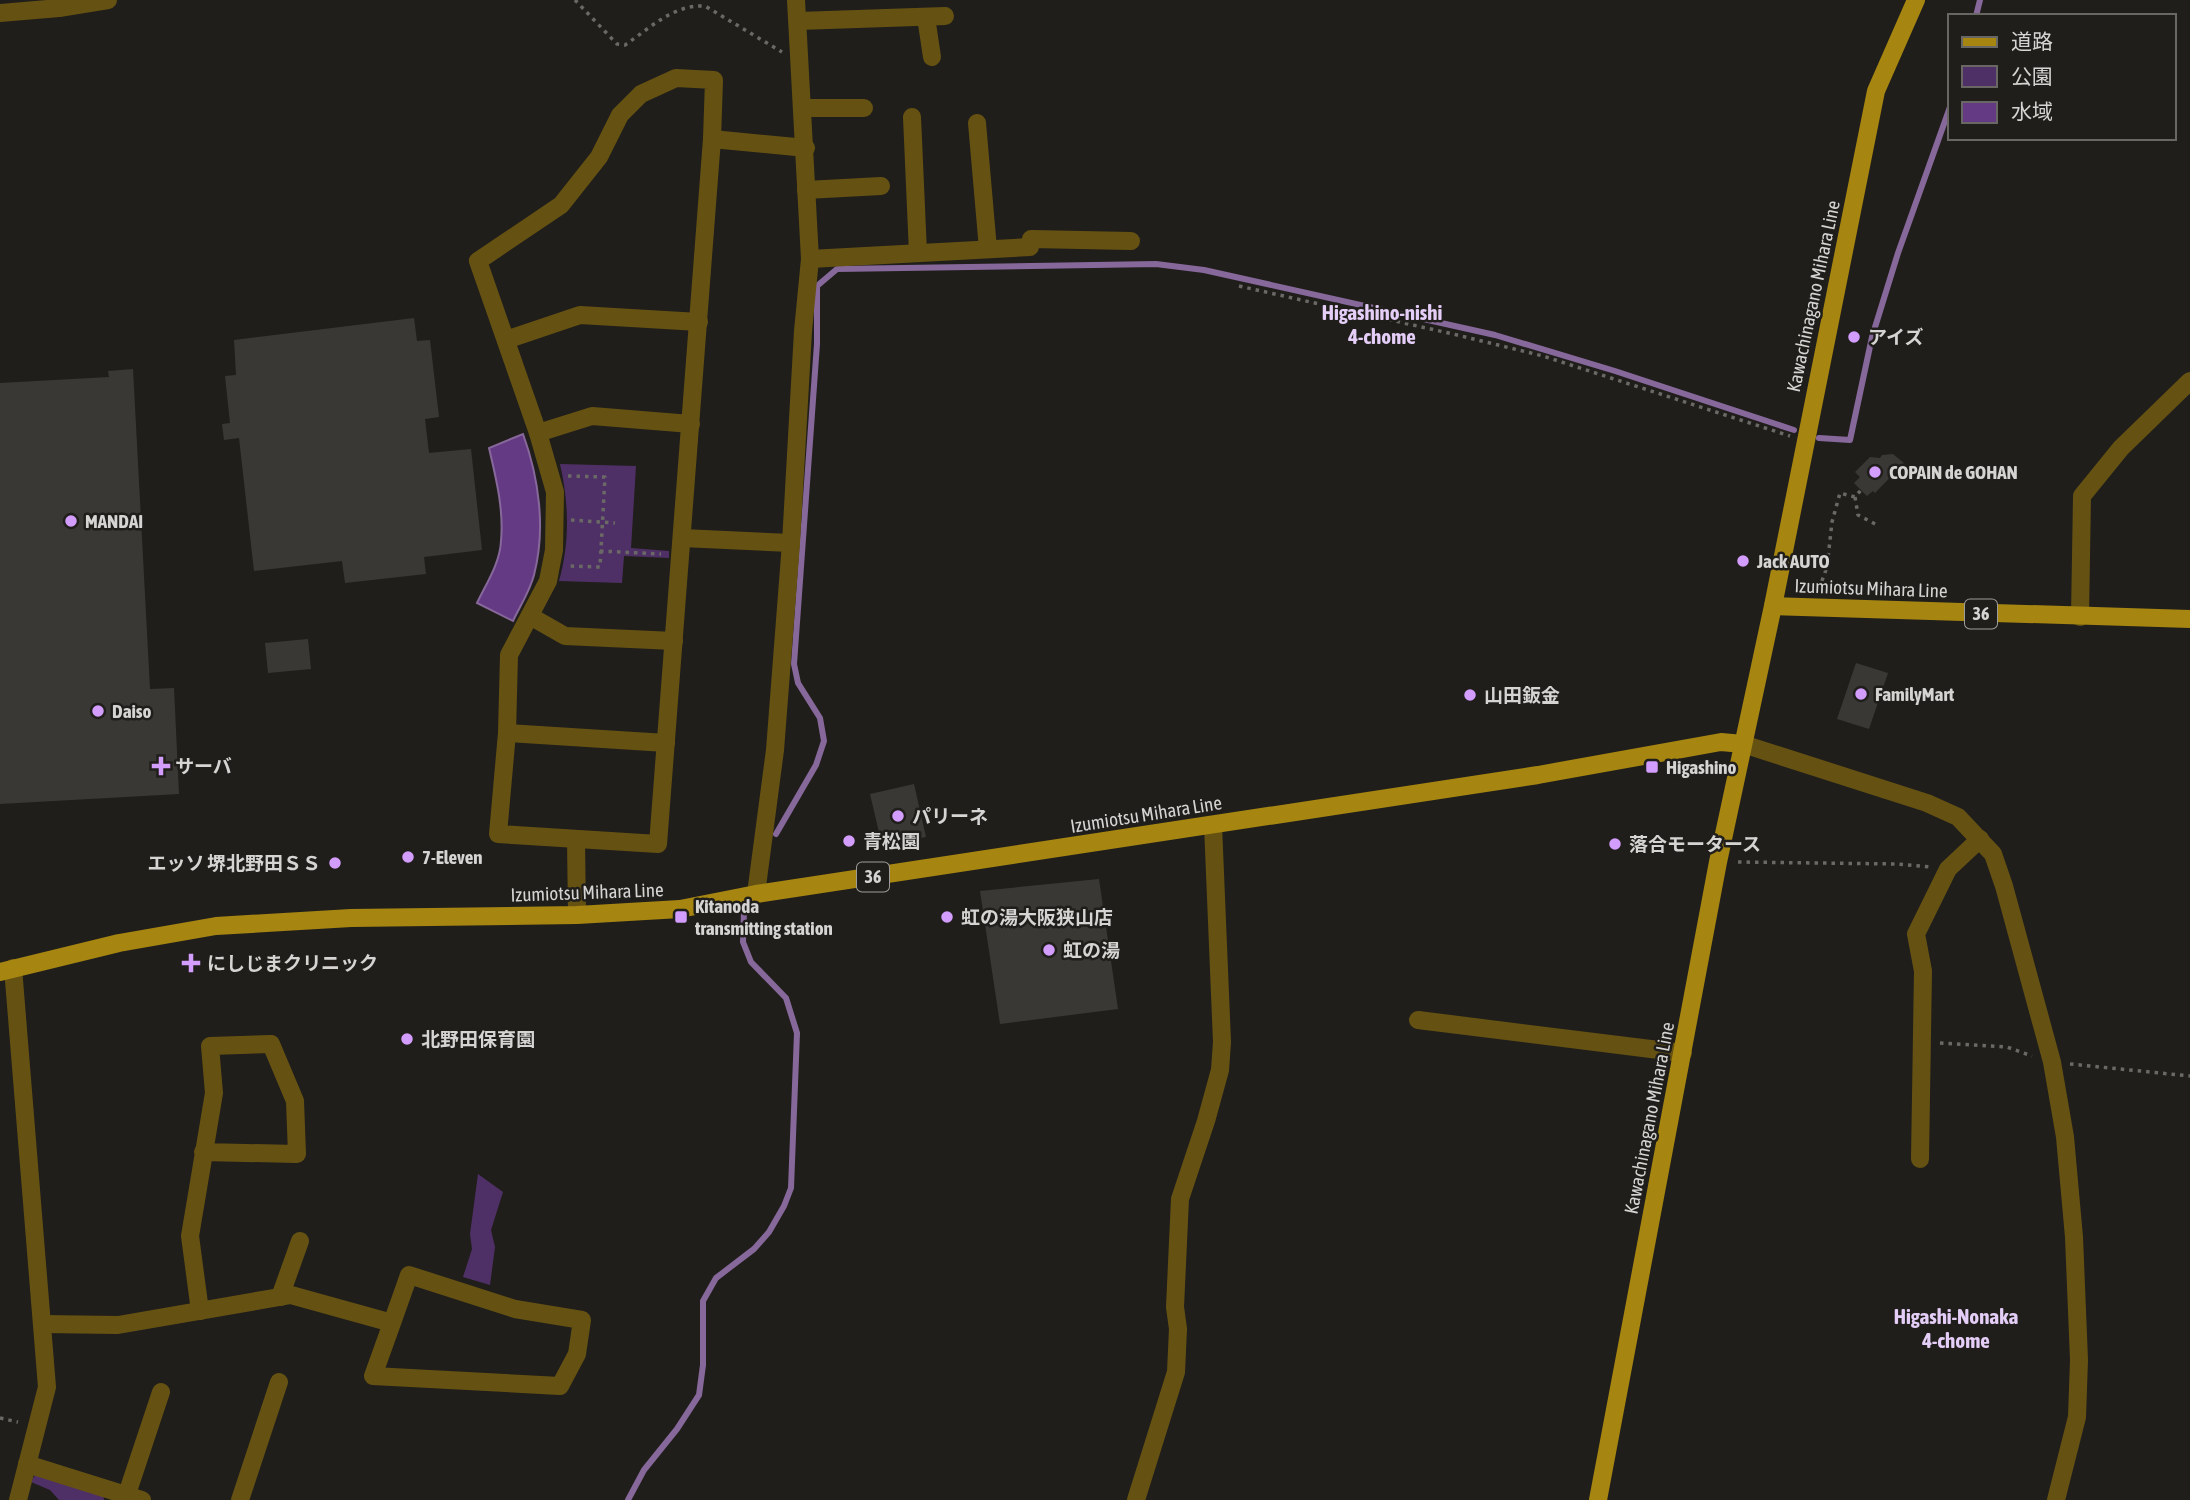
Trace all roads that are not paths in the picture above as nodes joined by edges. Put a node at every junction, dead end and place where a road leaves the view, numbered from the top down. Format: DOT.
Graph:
graph roads {
  1 [pos="108,0"];
  2 [pos="796,0"];
  3 [pos="1916,0"];
  4 [pos="0,13"];
  5 [pos="926,16"];
  6 [pos="945,16"];
  7 [pos="798,20"];
  8 [pos="932,57"];
  9 [pos="803,108"];
  10 [pos="864,108"];
  11 [pos="912,117"];
  12 [pos="977,122"];
  13 [pos="712,139"];
  14 [pos="806,148"];
  15 [pos="881,186"];
  16 [pos="806,190"];
  17 [pos="1131,241"];
  18 [pos="988,250"];
  19 [pos="918,253"];
  20 [pos="810,259"];
  21 [pos="699,322"];
  22 [pos="506,340"];
  23 [pos="2190,381"];
  24 [pos="691,424"];
  25 [pos="538,433"];
  26 [pos="791,543"];
  27 [pos="681,547"];
  28 [pos="1773,606"];
  29 [pos="530,616"];
  30 [pos="2080,617"];
  31 [pos="2190,619"];
  32 [pos="674,641"];
  33 [pos="507,733"];
  34 [pos="666,743"];
  35 [pos="1744,744"];
  36 [pos="1213,825"];
  37 [pos="1980,839"];
  38 [pos="576,840"];
  39 [pos="756,894"];
  40 [pos="577,915"];
  41 [pos="7,970"];
  42 [pos="1418,1020"];
  43 [pos="1683,1053"];
  44 [pos="203,1152"];
  45 [pos="1920,1159"];
  46 [pos="300,1241"];
  47 [pos="279,1297"];
  48 [pos="200,1311"];
  49 [pos="392,1323"];
  50 [pos="42,1324"];
  51 [pos="279,1382"];
  52 [pos="161,1392"];
  53 [pos="27,1464"];
  54 [pos="131,1498"];
  55 [pos="18,1500"];
  56 [pos="240,1500"];
  57 [pos="1136,1500"];
  58 [pos="1598,1500"];
  59 [pos="2056,1500"];
  1 -- 4 [label="street"];
  2 -- 7 [label="street"];
  3 -- 28 [label="main road, Kawachinagano Mihara Line"];
  5 -- 6 [label="street"];
  5 -- 7 [label="street"];
  5 -- 8 [label="street"];
  7 -- 9 [label="street"];
  9 -- 10 [label="street"];
  9 -- 14 [label="street"];
  11 -- 19 [label="street"];
  12 -- 18 [label="street"];
  13 -- 14 [label="street"];
  13 -- 21 [label="street"];
  13 -- 22 [label="street"];
  14 -- 16 [label="street"];
  15 -- 16 [label="street"];
  16 -- 20 [label="street"];
  17 -- 18 [label="street"];
  18 -- 19 [label="street"];
  19 -- 20 [label="street"];
  20 -- 26 [label="street"];
  21 -- 22 [label="street"];
  21 -- 24 [label="street"];
  22 -- 25 [label="street"];
  23 -- 30 [label="street"];
  24 -- 25 [label="street"];
  24 -- 27 [label="street"];
  25 -- 29 [label="street"];
  26 -- 27 [label="street"];
  26 -- 39 [label="street"];
  27 -- 32 [label="street"];
  28 -- 30 [label="main road, Izumiotsu Mihara Line / 36"];
  28 -- 35 [label="main road, Izumiotsu Mihara Line"];
  29 -- 32 [label="street"];
  29 -- 33 [label="street"];
  30 -- 31 [label="main road, Izumiotsu Mihara Line / 36"];
  32 -- 34 [label="street"];
  33 -- 34 [label="street"];
  33 -- 38 [label="street"];
  34 -- 38 [label="street"];
  35 -- 36 [label="main road, Izumiotsu Mihara Line / 36"];
  35 -- 37 [label="street"];
  35 -- 43 [label="main road, Kawachinagano Mihara Line"];
  36 -- 39 [label="main road, Izumiotsu Mihara Line / 36"];
  36 -- 57 [label="street"];
  37 -- 45 [label="street"];
  37 -- 59 [label="street"];
  38 -- 40 [label="street"];
  39 -- 40 [label="main road, Izumiotsu Mihara Line / 36"];
  40 -- 41 [label="main road, Izumiotsu Mihara Line / 36"];
  41 -- 50 [label="street"];
  42 -- 43 [label="street"];
  43 -- 58 [label="main road, Kawachinagano Mihara Line"];
  44 -- 44 [label="street"];
  44 -- 48 [label="street"];
  46 -- 47 [label="street"];
  47 -- 48 [label="street"];
  47 -- 49 [label="street"];
  48 -- 50 [label="street"];
  49 -- 49 [label="street"];
  50 -- 53 [label="street"];
  51 -- 56 [label="street"];
  52 -- 54 [label="street"];
  53 -- 54 [label="street"];
  53 -- 55 [label="street"];
}
